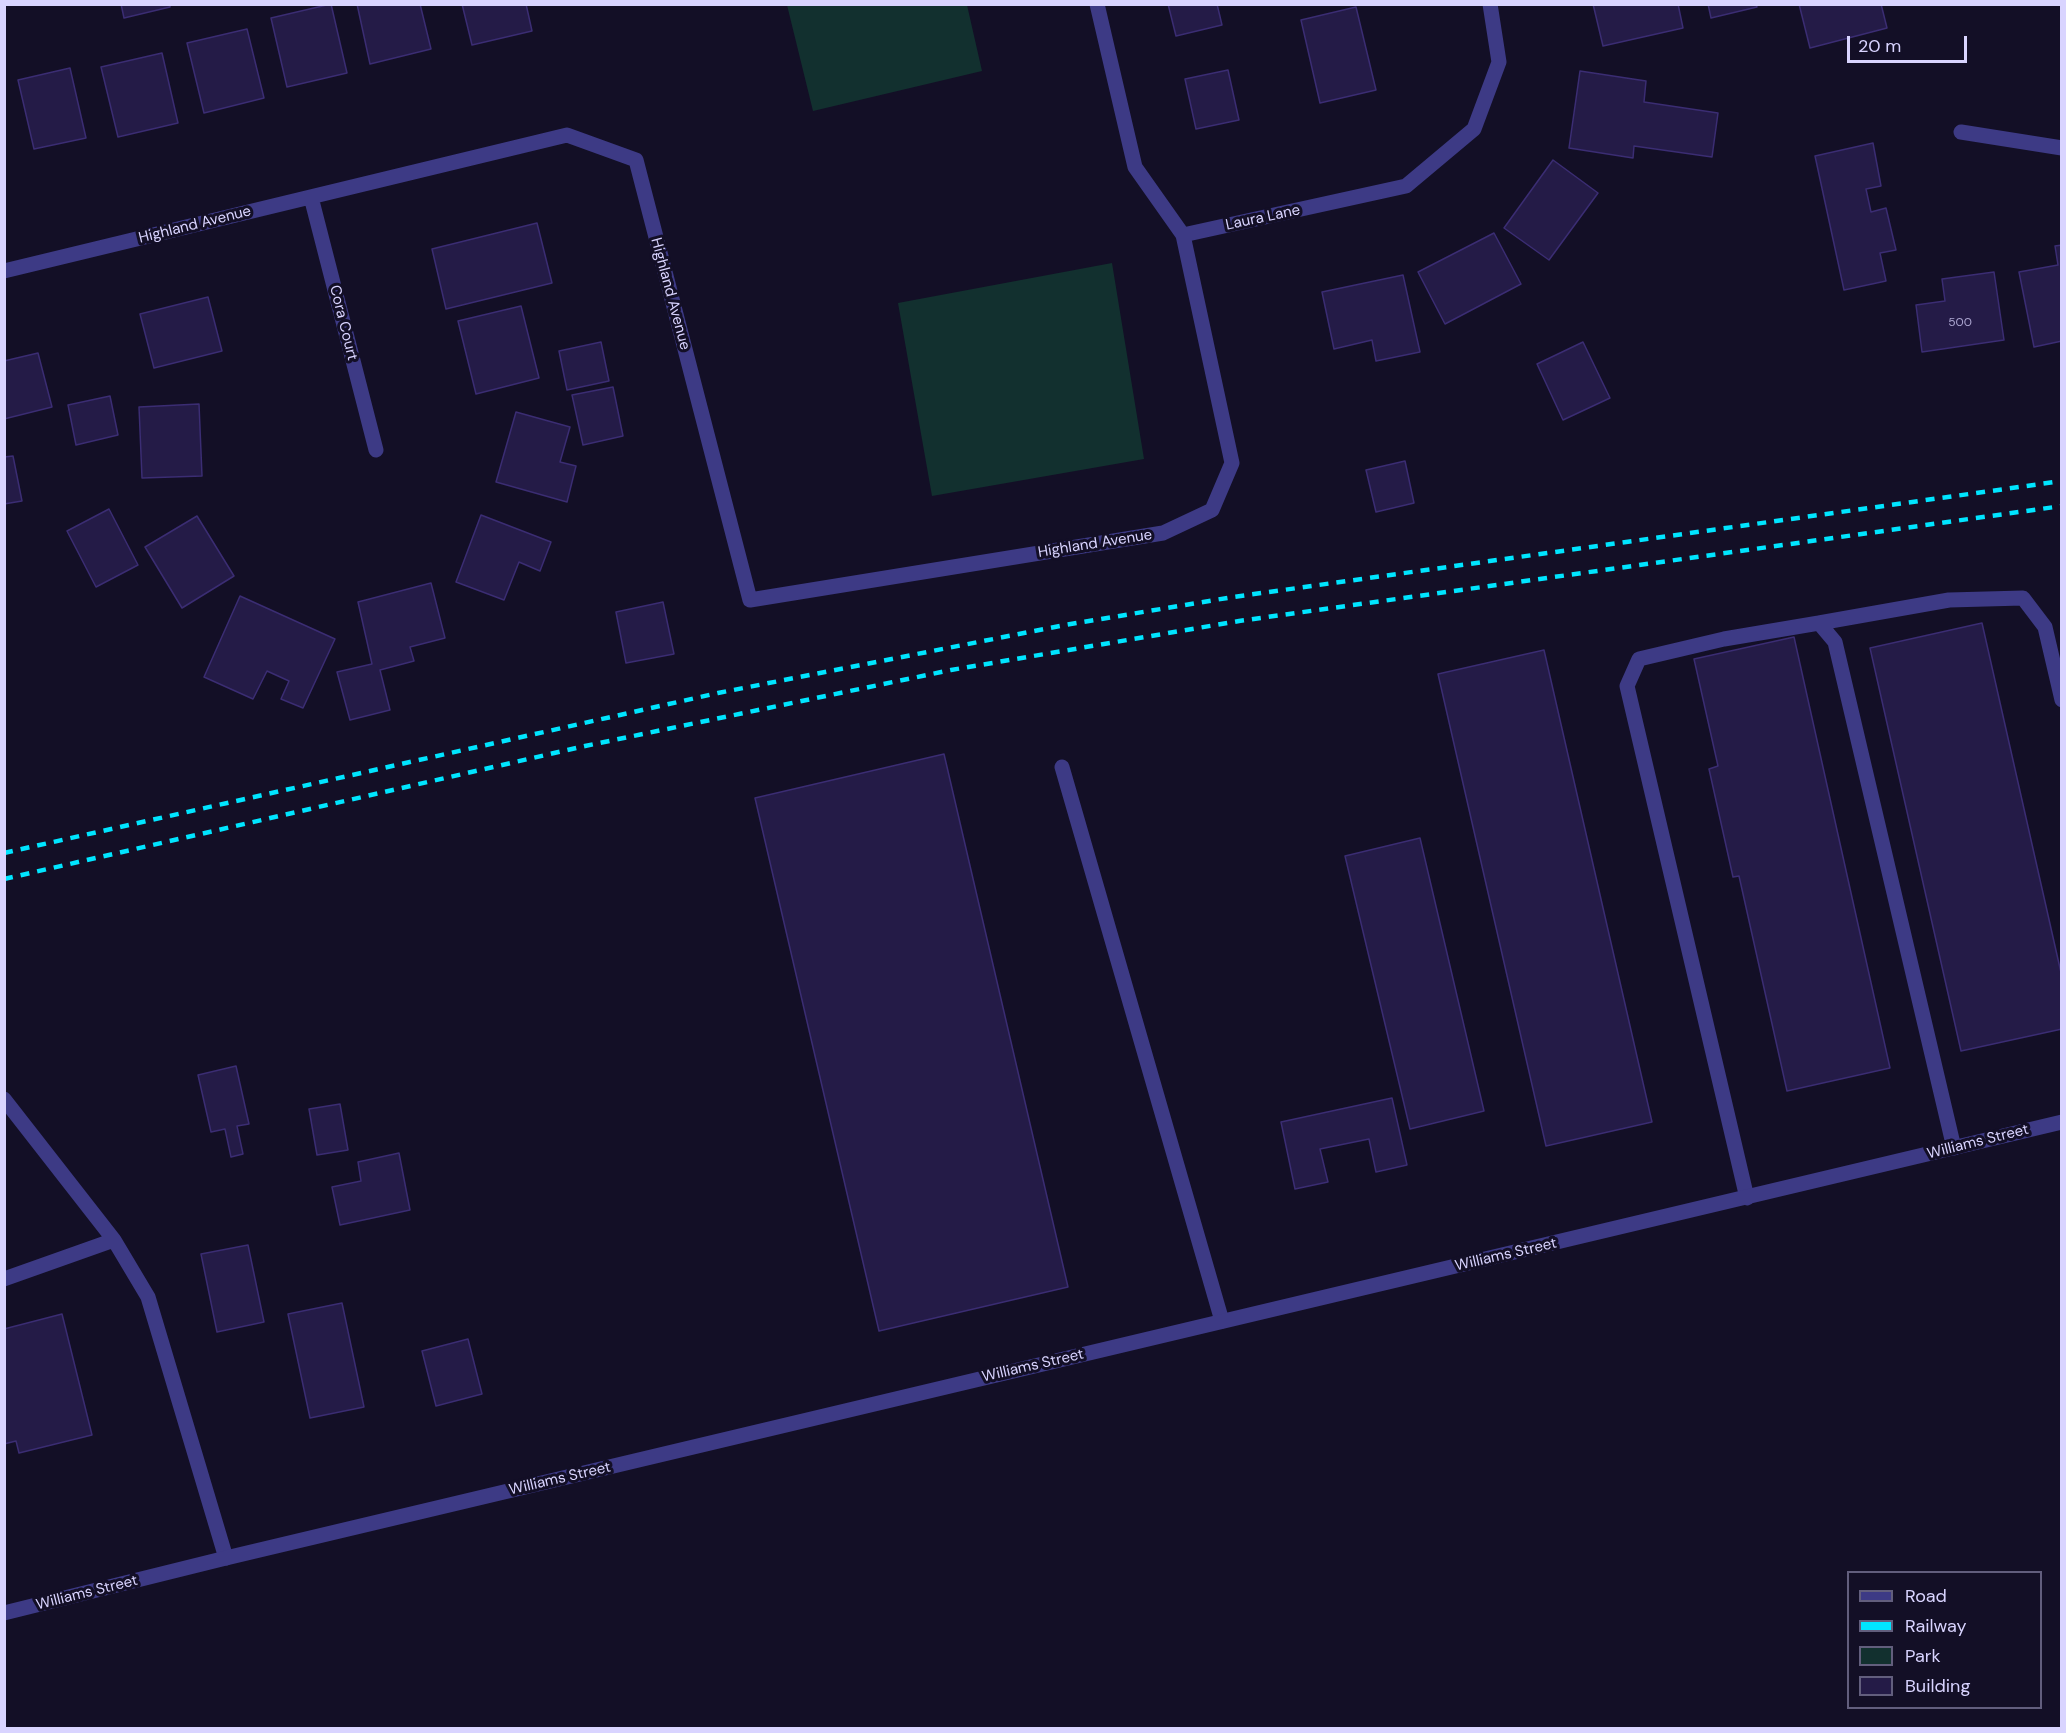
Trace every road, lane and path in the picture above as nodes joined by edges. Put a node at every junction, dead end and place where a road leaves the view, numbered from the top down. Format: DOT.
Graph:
graph roads {
  1 [pos="1097,4"];
  2 [pos="1490,4"];
  3 [pos="1961,132"];
  4 [pos="2061,148"];
  5 [pos="310,196"];
  6 [pos="1183,235"];
  7 [pos="4,271"];
  8 [pos="376,450"];
  9 [pos="1819,623"];
  10 [pos="2061,700"];
  11 [pos="1062,767"];
  12 [pos="4,1099"];
  13 [pos="2061,1122"];
  14 [pos="1954,1148"];
  15 [pos="1747,1198"];
  16 [pos="114,1240"];
  17 [pos="4,1279"];
  18 [pos="1222,1321"];
  19 [pos="226,1558"];
  20 [pos="4,1613"];
  1 -- 6 [label="street"];
  2 -- 6 [label="street, Laura Lane"];
  3 -- 4 [label="street"];
  5 -- 6 [label="street, Highland Avenue"];
  5 -- 7 [label="street, Highland Avenue"];
  5 -- 8 [label="street, Cora Court"];
  9 -- 10 [label="street"];
  9 -- 14 [label="street"];
  9 -- 15 [label="street"];
  11 -- 18 [label="street"];
  12 -- 16 [label="street"];
  13 -- 14 [label="street, Williams Street"];
  14 -- 15 [label="street, Williams Street"];
  15 -- 18 [label="street, Williams Street"];
  16 -- 17 [label="street"];
  16 -- 19 [label="street"];
  18 -- 19 [label="street, Williams Street"];
  19 -- 20 [label="street, Williams Street"];
}
